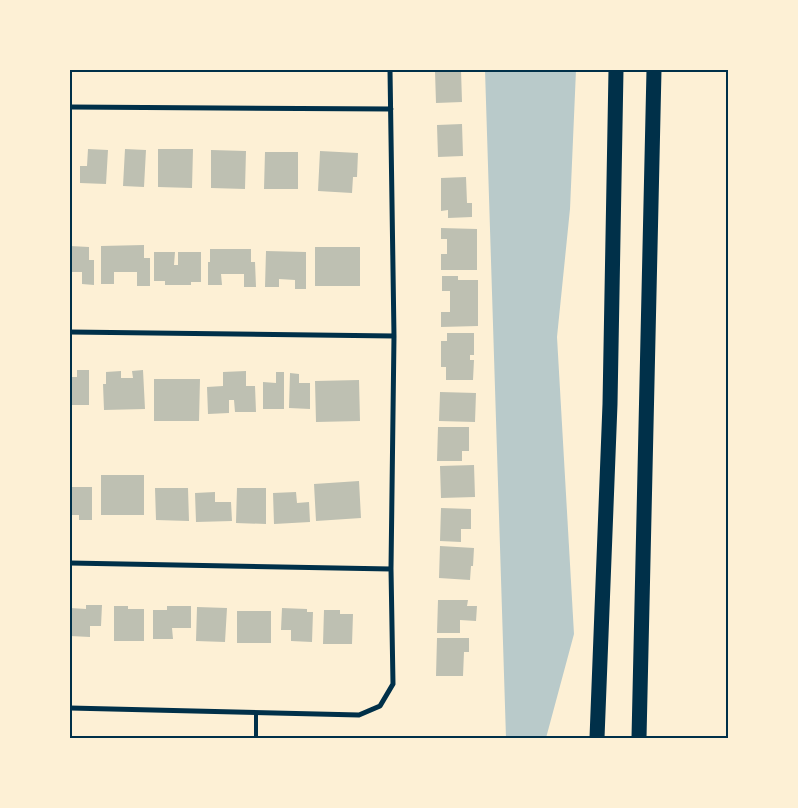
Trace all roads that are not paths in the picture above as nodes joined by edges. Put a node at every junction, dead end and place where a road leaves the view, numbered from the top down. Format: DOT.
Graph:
graph roads {
  1 [pos="390,70"];
  2 [pos="616,70"];
  3 [pos="654,70"];
  4 [pos="70,107"];
  5 [pos="391,109"];
  6 [pos="70,332"];
  7 [pos="394,336"];
  8 [pos="70,563"];
  9 [pos="391,569"];
  10 [pos="70,708"];
  11 [pos="256,714"];
  12 [pos="256,738"];
  13 [pos="598,738"];
  14 [pos="639,738"];
  1 -- 5 [label="street"];
  2 -- 13 [label="highway"];
  3 -- 14 [label="highway"];
  4 -- 5 [label="street"];
  5 -- 7 [label="street"];
  6 -- 7 [label="street"];
  7 -- 9 [label="street"];
  8 -- 9 [label="street"];
  9 -- 11 [label="street"];
  10 -- 11 [label="street"];
  11 -- 12 [label="lane"];
}
